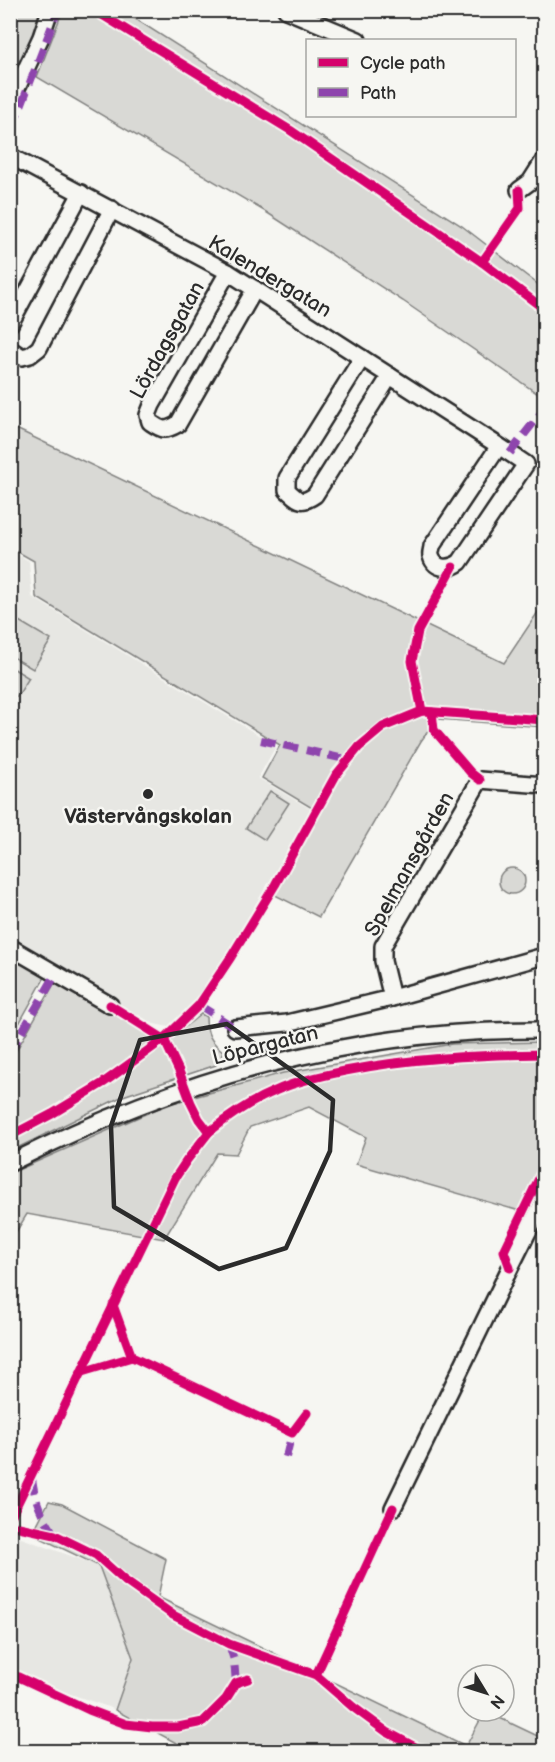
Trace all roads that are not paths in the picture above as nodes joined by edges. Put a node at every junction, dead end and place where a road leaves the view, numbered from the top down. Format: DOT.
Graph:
graph roads {
  1 [pos="50,10"];
  2 [pos="286,10"];
  3 [pos="356,39"];
  4 [pos="10,103"];
  5 [pos="10,156"];
  6 [pos="544,160"];
  7 [pos="519,190"];
  8 [pos="81,193"];
  9 [pos="112,209"];
  10 [pos="228,272"];
  11 [pos="255,289"];
  12 [pos="10,324"];
  13 [pos="10,349"];
  14 [pos="362,358"];
  15 [pos="390,376"];
  16 [pos="499,446"];
  17 [pos="544,785"];
  18 [pos="10,948"];
  19 [pos="544,956"];
  20 [pos="392,998"];
  21 [pos="110,1005"];
  22 [pos="235,1028"];
  23 [pos="544,1030"];
  24 [pos="10,1163"];
  25 [pos="544,1200"];
  26 [pos="393,1508"];
  1 -- 4 [label="street"];
  2 -- 3 [label="street"];
  5 -- 8 [label="street, Kalendergatan"];
  6 -- 7 [label="street"];
  8 -- 9 [label="street, Kalendergatan"];
  8 -- 12 [label="street"];
  9 -- 10 [label="street, Kalendergatan"];
  9 -- 13 [label="street"];
  10 -- 11 [label="street, Kalendergatan"];
  10 -- 11 [label="street, Lördagsgatan"];
  11 -- 14 [label="street, Kalendergatan"];
  14 -- 15 [label="street, Kalendergatan"];
  14 -- 15 [label="street"];
  15 -- 16 [label="street, Kalendergatan"];
  16 -- 16 [label="street, Kalendergatan"];
  17 -- 20 [label="street, Spelmansgården"];
  18 -- 21 [label="street"];
  19 -- 20 [label="street"];
  20 -- 22 [label="street"];
  23 -- 24 [label="street, Löpargatan"];
  25 -- 26 [label="street"];
}
